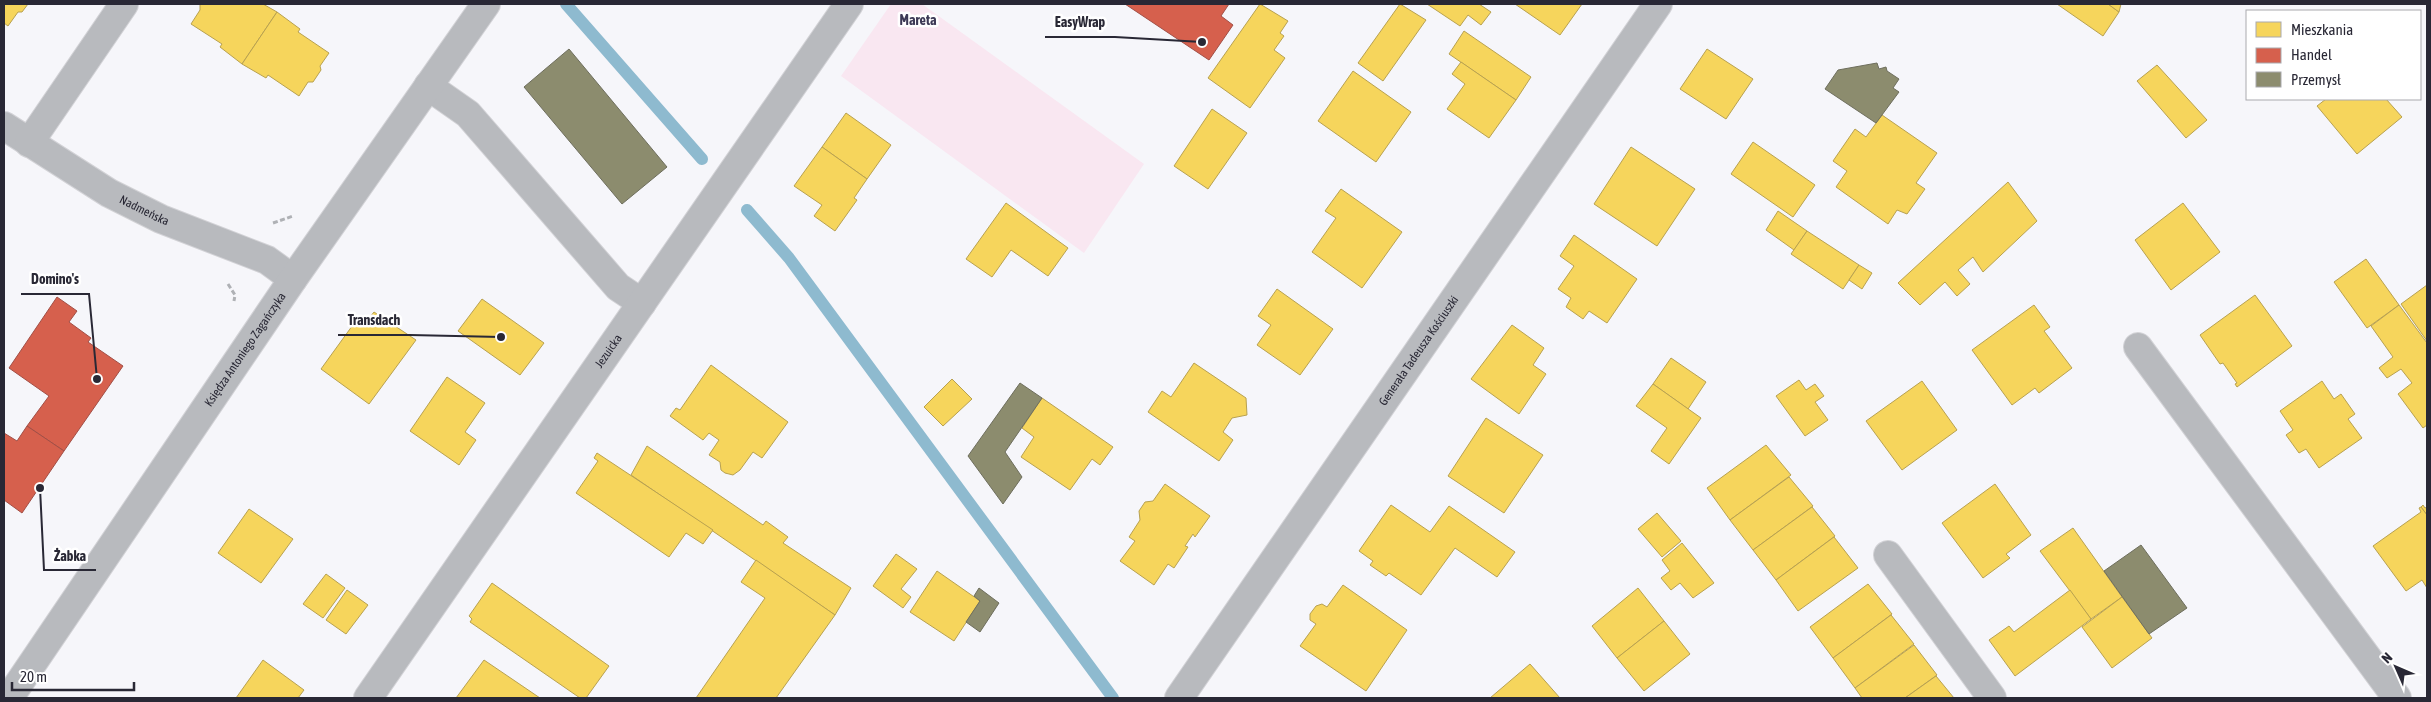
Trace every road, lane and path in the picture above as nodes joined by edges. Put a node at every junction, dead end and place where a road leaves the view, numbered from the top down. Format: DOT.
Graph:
graph roads {
  1 [pos="124,4"];
  2 [pos="486,4"];
  3 [pos="849,4"];
  4 [pos="1658,4"];
  5 [pos="428,86"];
  6 [pos="4,126"];
  7 [pos="29,143"];
  8 [pos="293,279"];
  9 [pos="642,303"];
  10 [pos="2138,347"];
  11 [pos="1888,555"];
  12 [pos="8,698"];
  13 [pos="368,698"];
  14 [pos="1180,698"];
  15 [pos="1992,698"];
  16 [pos="2397,698"];
  1 -- 7 [label="street"];
  2 -- 5 [label="street, Księdza Antoniego Zagańczyka"];
  3 -- 9 [label="street, Jezuicka"];
  4 -- 14 [label="street, Generała Tadeusza Kościuszki"];
  5 -- 8 [label="street, Księdza Antoniego Zagańczyka"];
  5 -- 9 [label="street"];
  6 -- 7 [label="street, Nadmeńska"];
  7 -- 8 [label="street, Nadmeńska"];
  8 -- 12 [label="street, Księdza Antoniego Zagańczyka"];
  9 -- 13 [label="street, Jezuicka"];
  10 -- 16 [label="street"];
  11 -- 15 [label="street"];
}
